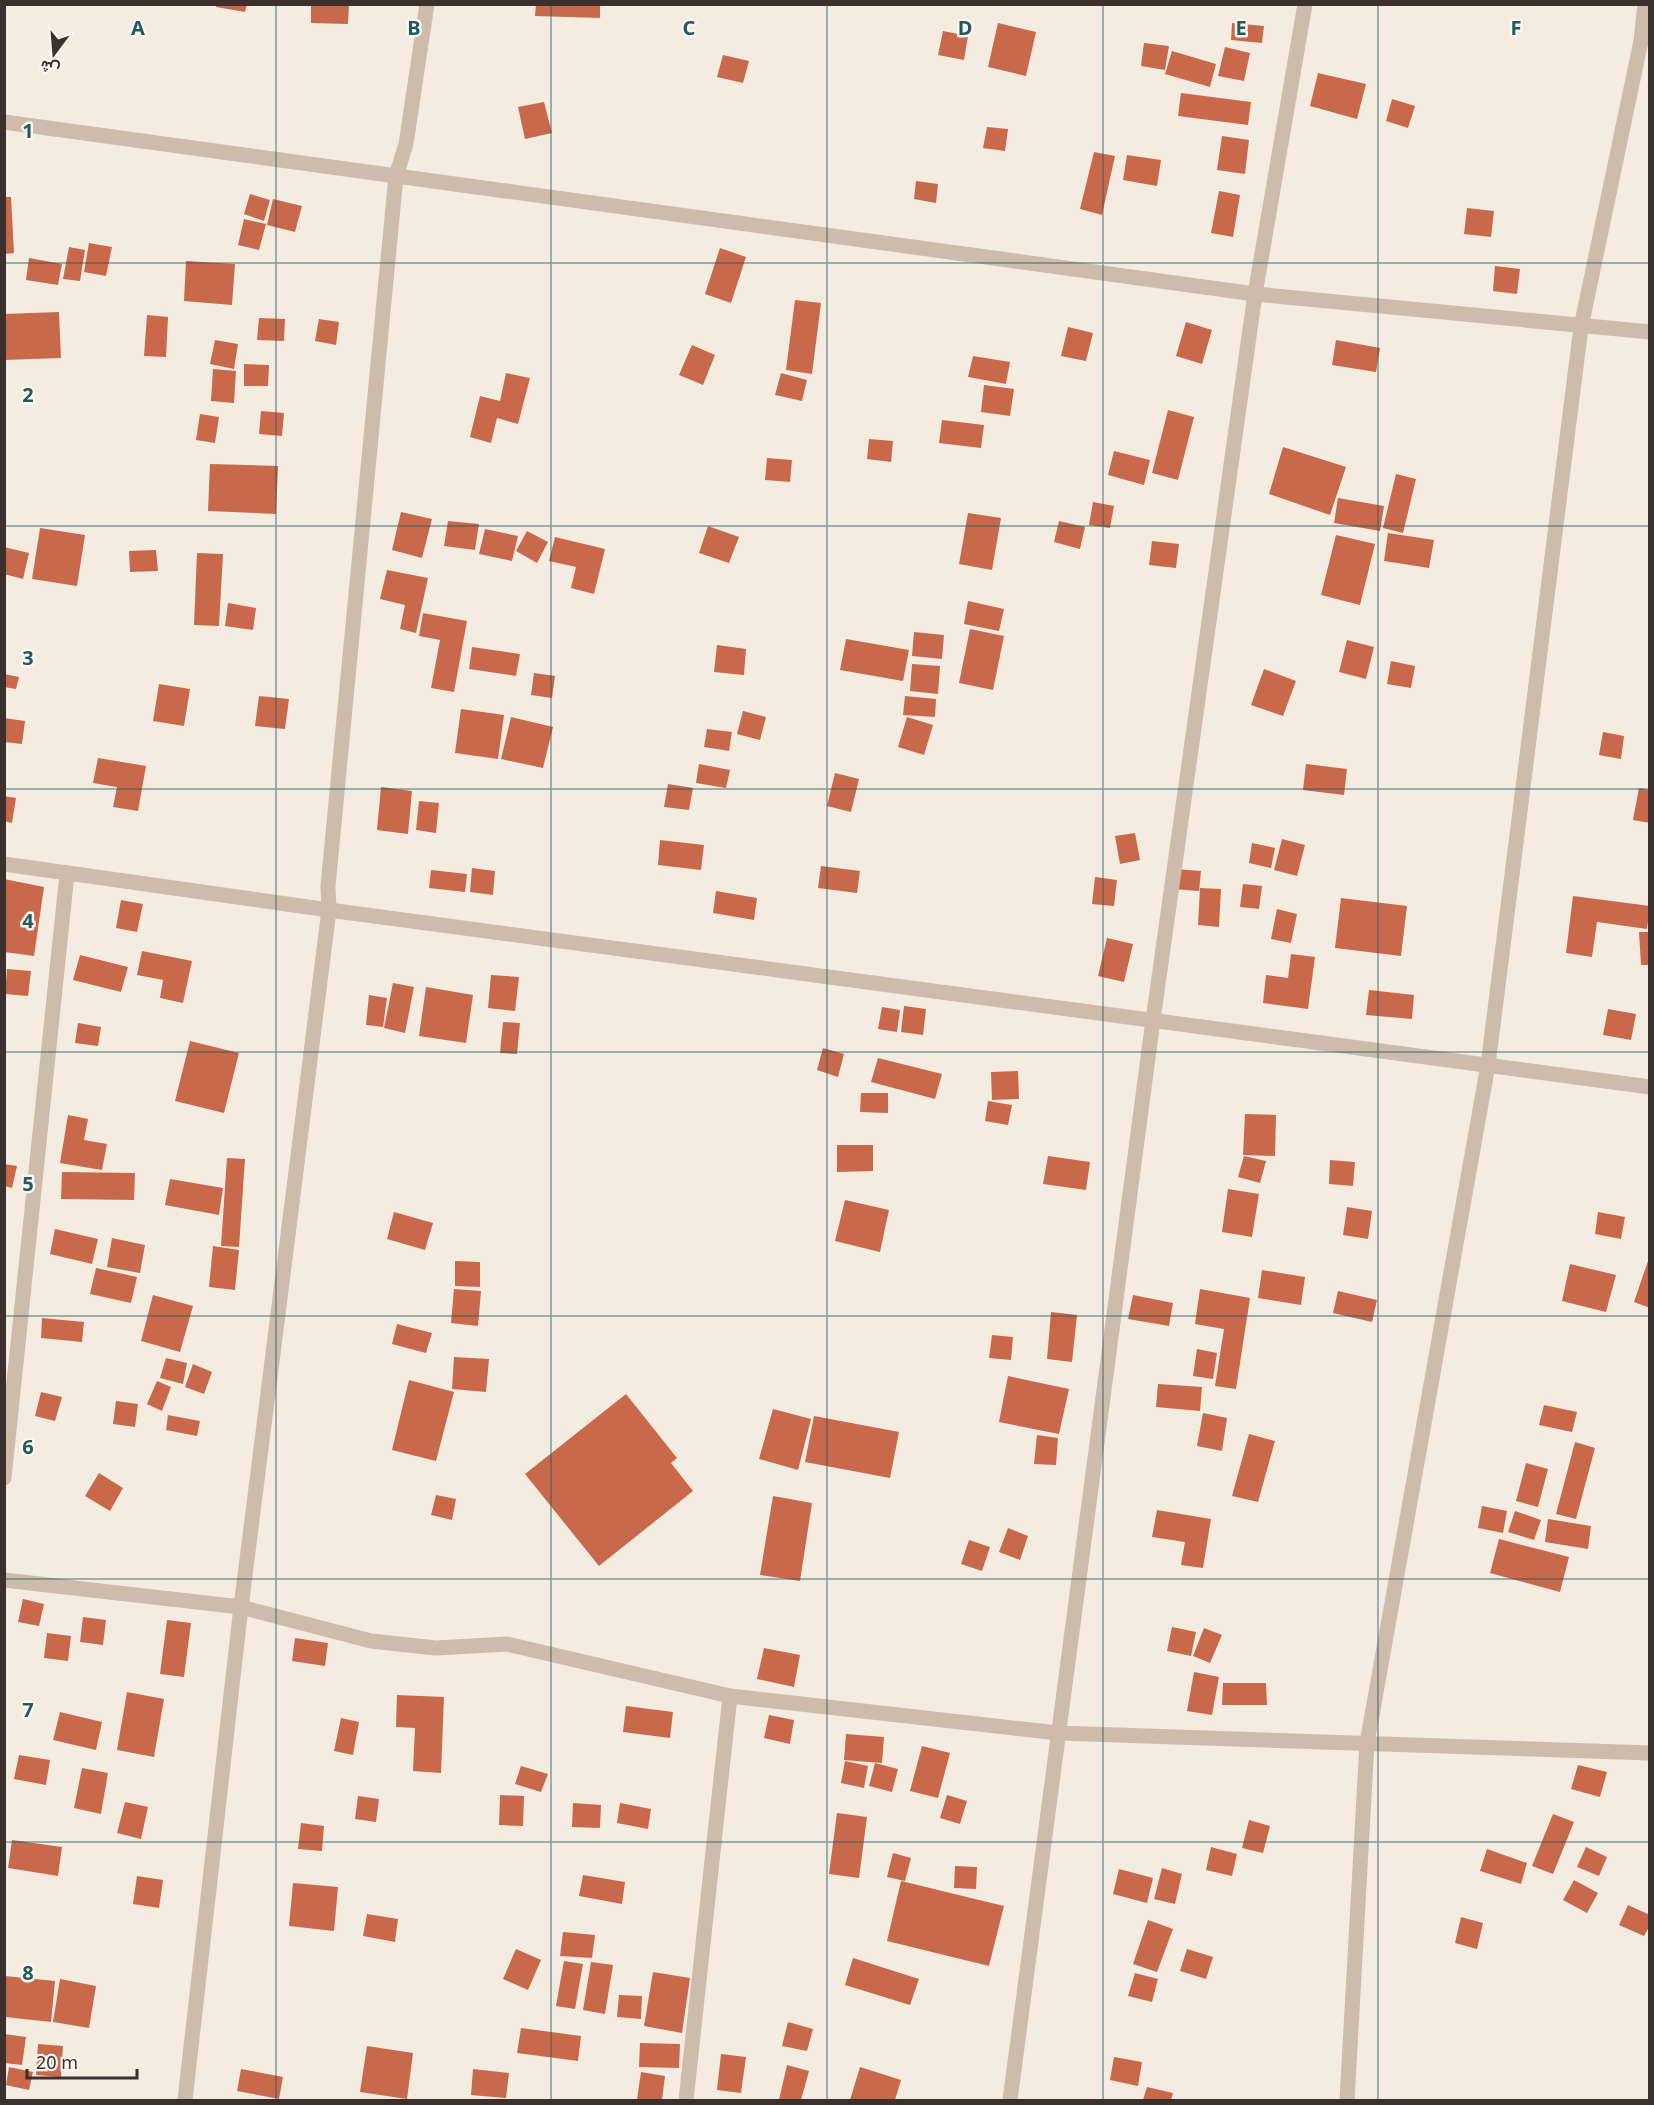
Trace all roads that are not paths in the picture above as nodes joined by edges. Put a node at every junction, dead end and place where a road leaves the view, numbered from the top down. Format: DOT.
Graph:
graph roads {
  1 [pos="427,4"];
  2 [pos="1305,4"];
  3 [pos="1645,4"];
  4 [pos="4,122"];
  5 [pos="396,176"];
  6 [pos="1255,294"];
  7 [pos="1581,327"];
  8 [pos="1650,332"];
  9 [pos="4,864"];
  10 [pos="67,874"];
  11 [pos="329,910"];
  12 [pos="1153,1020"];
  13 [pos="1488,1065"];
  14 [pos="1650,1087"];
  15 [pos="4,1478"];
  16 [pos="4,1580"];
  17 [pos="241,1607"];
  18 [pos="730,1696"];
  19 [pos="1058,1733"];
  20 [pos="1368,1743"];
  21 [pos="1650,1753"];
  22 [pos="185,2100"];
  23 [pos="686,2100"];
  24 [pos="1010,2100"];
  25 [pos="1347,2100"];
  1 -- 5 [label="street"];
  2 -- 6 [label="street"];
  3 -- 7 [label="street"];
  4 -- 5 [label="street"];
  5 -- 6 [label="street"];
  5 -- 11 [label="street"];
  6 -- 7 [label="street"];
  6 -- 12 [label="street"];
  7 -- 8 [label="street"];
  7 -- 13 [label="street"];
  9 -- 10 [label="street"];
  10 -- 11 [label="street"];
  10 -- 15 [label="street"];
  11 -- 12 [label="street"];
  11 -- 17 [label="street"];
  12 -- 13 [label="street"];
  12 -- 19 [label="street"];
  13 -- 14 [label="street"];
  13 -- 20 [label="street"];
  16 -- 17 [label="street"];
  17 -- 18 [label="street"];
  17 -- 22 [label="street"];
  18 -- 19 [label="street"];
  18 -- 23 [label="street"];
  19 -- 20 [label="street"];
  19 -- 24 [label="street"];
  20 -- 21 [label="street"];
  20 -- 25 [label="street"];
}
